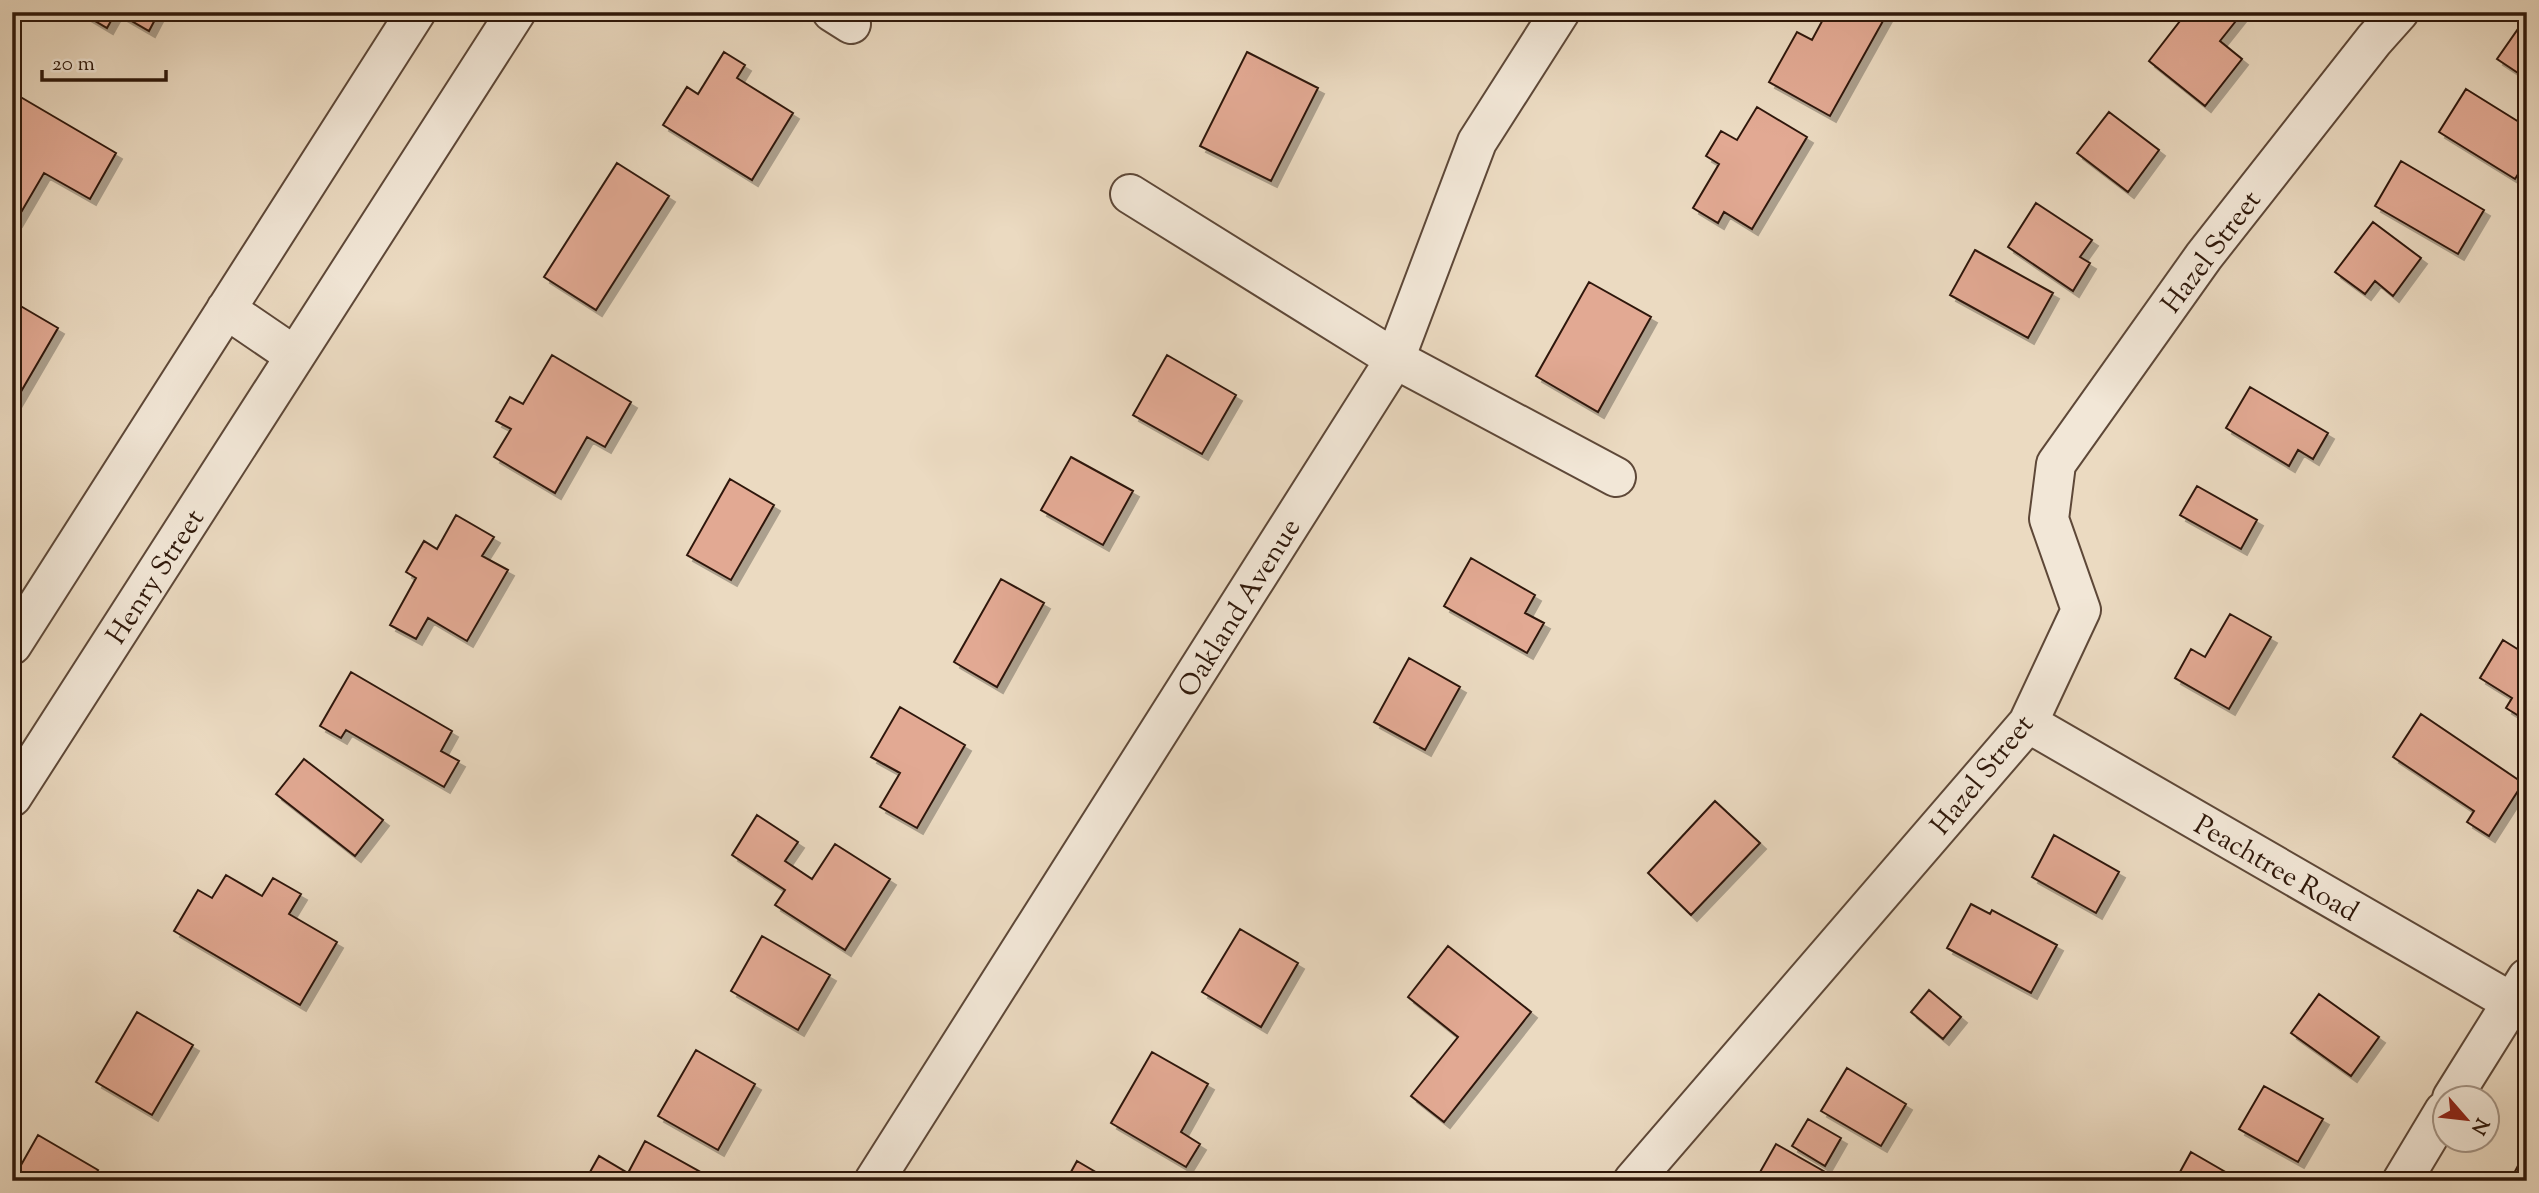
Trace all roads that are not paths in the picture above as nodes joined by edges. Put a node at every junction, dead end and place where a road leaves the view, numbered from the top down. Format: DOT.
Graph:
graph roads {
  1 [pos="416,12"];
  2 [pos="516,12"];
  3 [pos="1560,12"];
  4 [pos="2399,12"];
  5 [pos="1130,194"];
  6 [pos="226,309"];
  7 [pos="295,356"];
  8 [pos="1395,359"];
  9 [pos="1616,477"];
  10 [pos="12,645"];
  11 [pos="2028,723"];
  12 [pos="12,797"];
  13 [pos="2521,997"];
  14 [pos="2462,1084"];
  15 [pos="2430,1135"];
  16 [pos="873,1181"];
  17 [pos="1633,1181"];
  18 [pos="2402,1181"];
  1 -- 6 [label="street"];
  2 -- 7 [label="street, Henry Street"];
  3 -- 8 [label="street, Oakland Avenue"];
  4 -- 11 [label="street, Hazel Street"];
  5 -- 8 [label="street"];
  6 -- 7 [label="street"];
  6 -- 10 [label="street"];
  7 -- 12 [label="street, Henry Street"];
  8 -- 9 [label="street"];
  8 -- 16 [label="street, Oakland Avenue"];
  11 -- 13 [label="street, Peachtree Road"];
  11 -- 17 [label="street, Hazel Street"];
  13 -- 14 [label="street"];
  15 -- 18 [label="street"];
}
